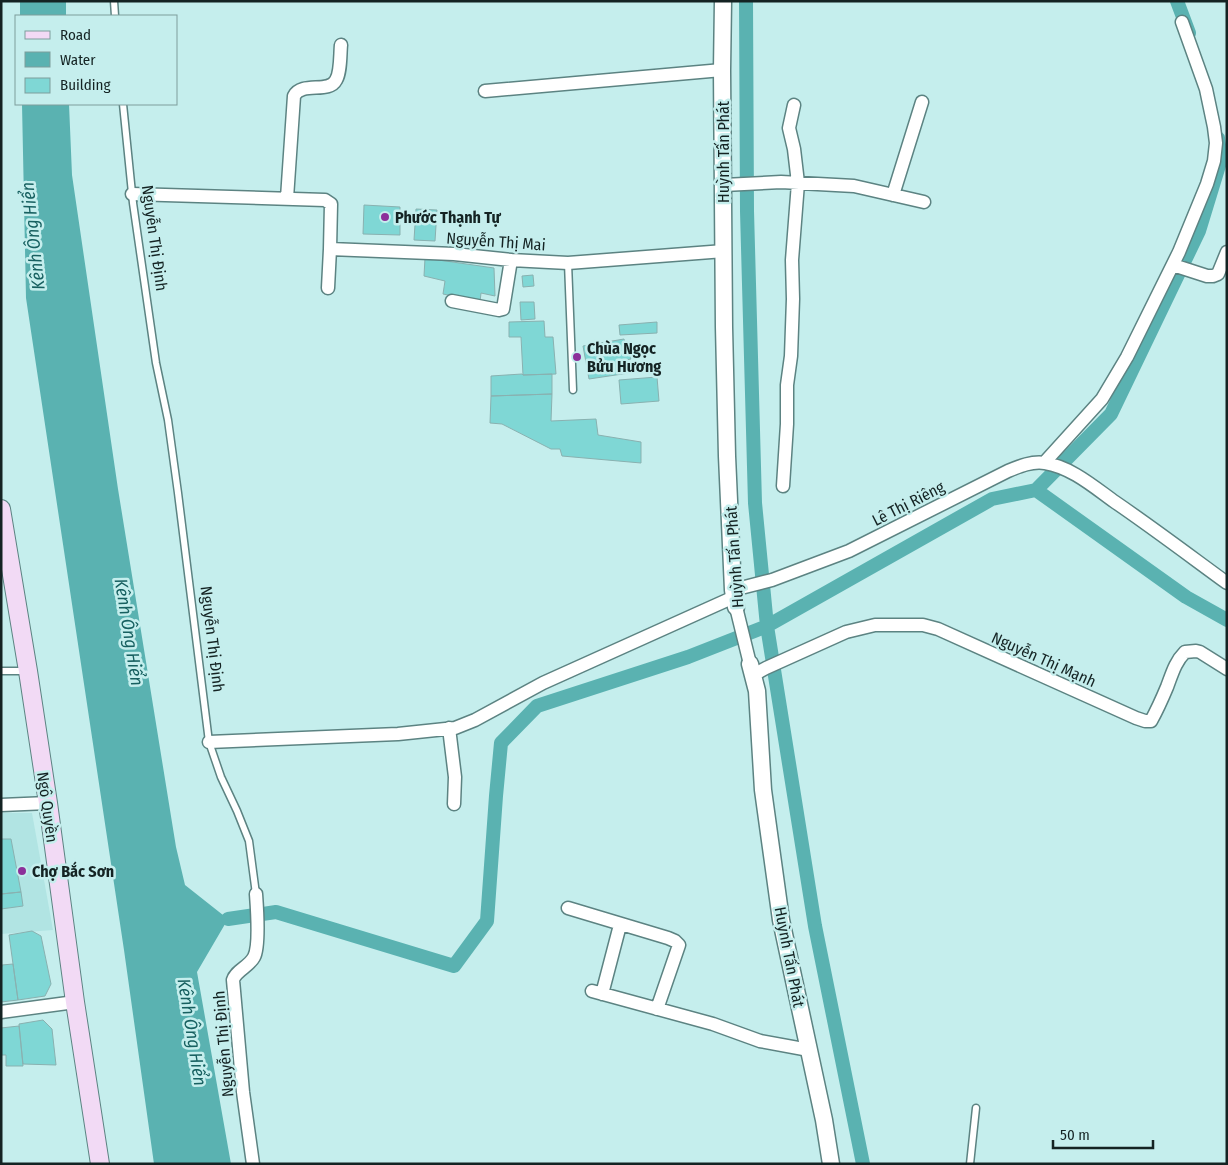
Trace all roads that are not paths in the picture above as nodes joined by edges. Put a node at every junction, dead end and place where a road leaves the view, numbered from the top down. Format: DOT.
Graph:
graph roads {
  1 [pos="114,1"];
  2 [pos="723,1"];
  3 [pos="115,15"];
  4 [pos="1182,22"];
  5 [pos="341,44"];
  6 [pos="722,70"];
  7 [pos="485,91"];
  8 [pos="922,102"];
  9 [pos="123,105"];
  10 [pos="794,105"];
  11 [pos="798,183"];
  12 [pos="724,184"];
  13 [pos="132,194"];
  14 [pos="893,195"];
  15 [pos="287,198"];
  16 [pos="924,202"];
  17 [pos="330,249"];
  18 [pos="724,251"];
  19 [pos="1227,252"];
  20 [pos="511,260"];
  21 [pos="568,262"];
  22 [pos="1175,266"];
  23 [pos="1223,269"];
  24 [pos="328,288"];
  25 [pos="452,301"];
  26 [pos="574,390"];
  27 [pos="1044,463"];
  28 [pos="783,486"];
  29 [pos="1,510"];
  30 [pos="1227,583"];
  31 [pos="736,596"];
  32 [pos="756,669"];
  33 [pos="1227,669"];
  34 [pos="28,670"];
  35 [pos="1,671"];
  36 [pos="449,728"];
  37 [pos="209,742"];
  38 [pos="48,803"];
  39 [pos="454,804"];
  40 [pos="1,805"];
  41 [pos="256,894"];
  42 [pos="568,908"];
  43 [pos="620,925"];
  44 [pos="75,1002"];
  45 [pos="657,1009"];
  46 [pos="1,1012"];
  47 [pos="809,1050"];
  48 [pos="976,1108"];
  49 [pos="100,1164"];
  50 [pos="253,1164"];
  51 [pos="831,1164"];
  52 [pos="970,1164"];
  1 -- 3 [label="lane"];
  2 -- 6 [label="street, Huỳnh Tấn Phát"];
  4 -- 22 [label="street"];
  5 -- 15 [label="street"];
  6 -- 7 [label="street"];
  6 -- 12 [label="street, Huỳnh Tấn Phát"];
  8 -- 14 [label="street"];
  9 -- 13 [label="lane, Nguyễn Thị Định"];
  10 -- 11 [label="street"];
  11 -- 12 [label="street"];
  11 -- 14 [label="street"];
  11 -- 28 [label="street"];
  12 -- 18 [label="street, Huỳnh Tấn Phát"];
  13 -- 15 [label="street"];
  13 -- 37 [label="lane, Nguyễn Thị Định"];
  14 -- 16 [label="street"];
  15 -- 17 [label="street"];
  17 -- 20 [label="street, Nguyễn Thị Mai"];
  17 -- 24 [label="street"];
  18 -- 21 [label="street, Nguyễn Thị Mai"];
  18 -- 31 [label="street, Huỳnh Tấn Phát"];
  19 -- 23 [label="street"];
  20 -- 21 [label="street, Nguyễn Thị Mai"];
  20 -- 25 [label="street"];
  21 -- 26 [label="lane"];
  22 -- 23 [label="street"];
  22 -- 27 [label="street"];
  27 -- 30 [label="street, Lê Thị Riêng"];
  27 -- 31 [label="street, Lê Thị Riêng"];
  29 -- 34 [label="main road, Ngô Quyền"];
  31 -- 32 [label="street, Huỳnh Tấn Phát"];
  31 -- 36 [label="street, Lê Thị Riêng"];
  32 -- 33 [label="street, Nguyễn Thị Mạnh"];
  32 -- 47 [label="street, Huỳnh Tấn Phát"];
  34 -- 35 [label="lane"];
  34 -- 38 [label="main road, Ngô Quyền"];
  36 -- 37 [label="street, Lê Thị Riêng"];
  36 -- 39 [label="street"];
  37 -- 41 [label="lane, Nguyễn Thị Định"];
  38 -- 40 [label="street"];
  38 -- 44 [label="main road, Ngô Quyền"];
  41 -- 50 [label="street, Nguyễn Thị Định"];
  42 -- 43 [label="street"];
  43 -- 45 [label="street"];
  43 -- 45 [label="street"];
  44 -- 46 [label="street"];
  44 -- 49 [label="main road, Ngô Quyền"];
  45 -- 47 [label="street"];
  47 -- 51 [label="street, Huỳnh Tấn Phát"];
  48 -- 52 [label="lane"];
}
